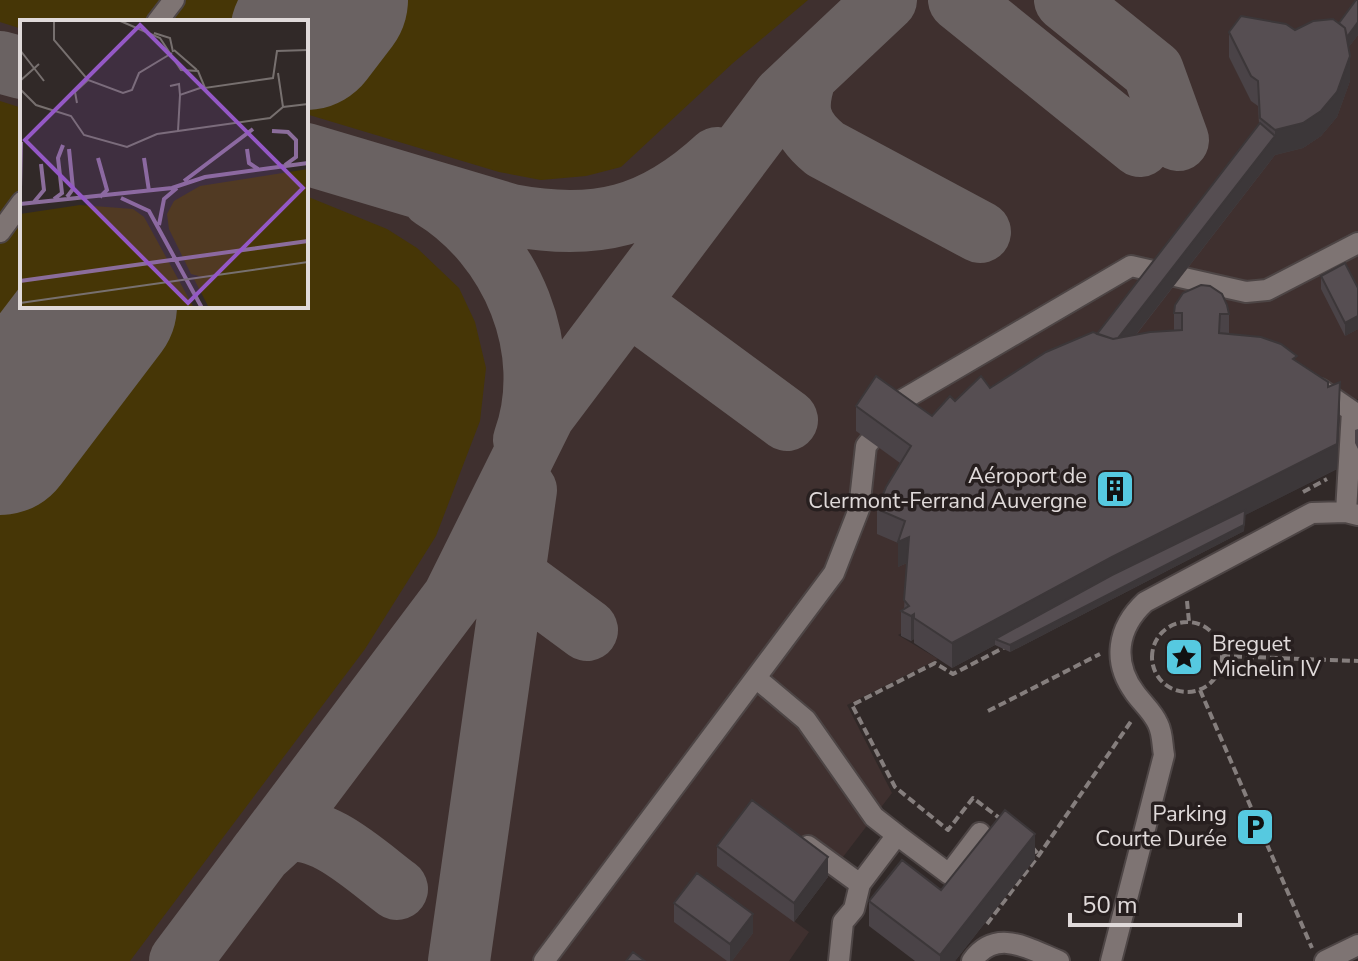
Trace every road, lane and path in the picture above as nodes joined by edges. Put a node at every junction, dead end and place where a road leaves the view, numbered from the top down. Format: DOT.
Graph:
graph roads {
  1 [pos="174,0"];
  2 [pos="159,20"];
  3 [pos="20,205"];
  4 [pos="0,232"];
  5 [pos="1358,243"];
  6 [pos="1307,379"];
  7 [pos="1348,468"];
  8 [pos="1294,496"];
  9 [pos="1352,514"];
  10 [pos="1005,647"];
  11 [pos="1222,656"];
  12 [pos="1358,661"];
  13 [pos="1103,662"];
  14 [pos="756,678"];
  15 [pos="1200,690"];
  16 [pos="988,711"];
  17 [pos="1124,713"];
  18 [pos="1132,720"];
  19 [pos="1137,725"];
  20 [pos="1011,827"];
  21 [pos="786,830"];
  22 [pos="980,833"];
  23 [pos="897,835"];
  24 [pos="1030,845"];
  25 [pos="1039,855"];
  26 [pos="860,884"];
  27 [pos="983,929"];
  28 [pos="1358,945"];
  29 [pos="1319,955"];
  30 [pos="544,961"];
  31 [pos="839,961"];
  32 [pos="972,961"];
  33 [pos="1059,961"];
  34 [pos="1111,961"];
  1 -- 2 [label="street"];
  3 -- 4 [label="street"];
  5 -- 14 [label="street"];
  6 -- 7 [label="street"];
  7 -- 8 [label="path"];
  7 -- 9 [label="street"];
  9 -- 34 [label="street"];
  10 -- 20 [label="path"];
  11 -- 12 [label="path"];
  11 -- 15 [label="path"];
  11 -- 15 [label="path"];
  13 -- 16 [label="path"];
  14 -- 23 [label="street"];
  14 -- 30 [label="street"];
  15 -- 29 [label="path"];
  17 -- 18 [label="path"];
  18 -- 19 [label="path"];
  18 -- 25 [label="path"];
  21 -- 26 [label="street"];
  22 -- 23 [label="street"];
  23 -- 26 [label="street"];
  24 -- 25 [label="path"];
  25 -- 27 [label="path"];
  26 -- 31 [label="street"];
  28 -- 29 [label="street"];
  32 -- 33 [label="street"];
}
